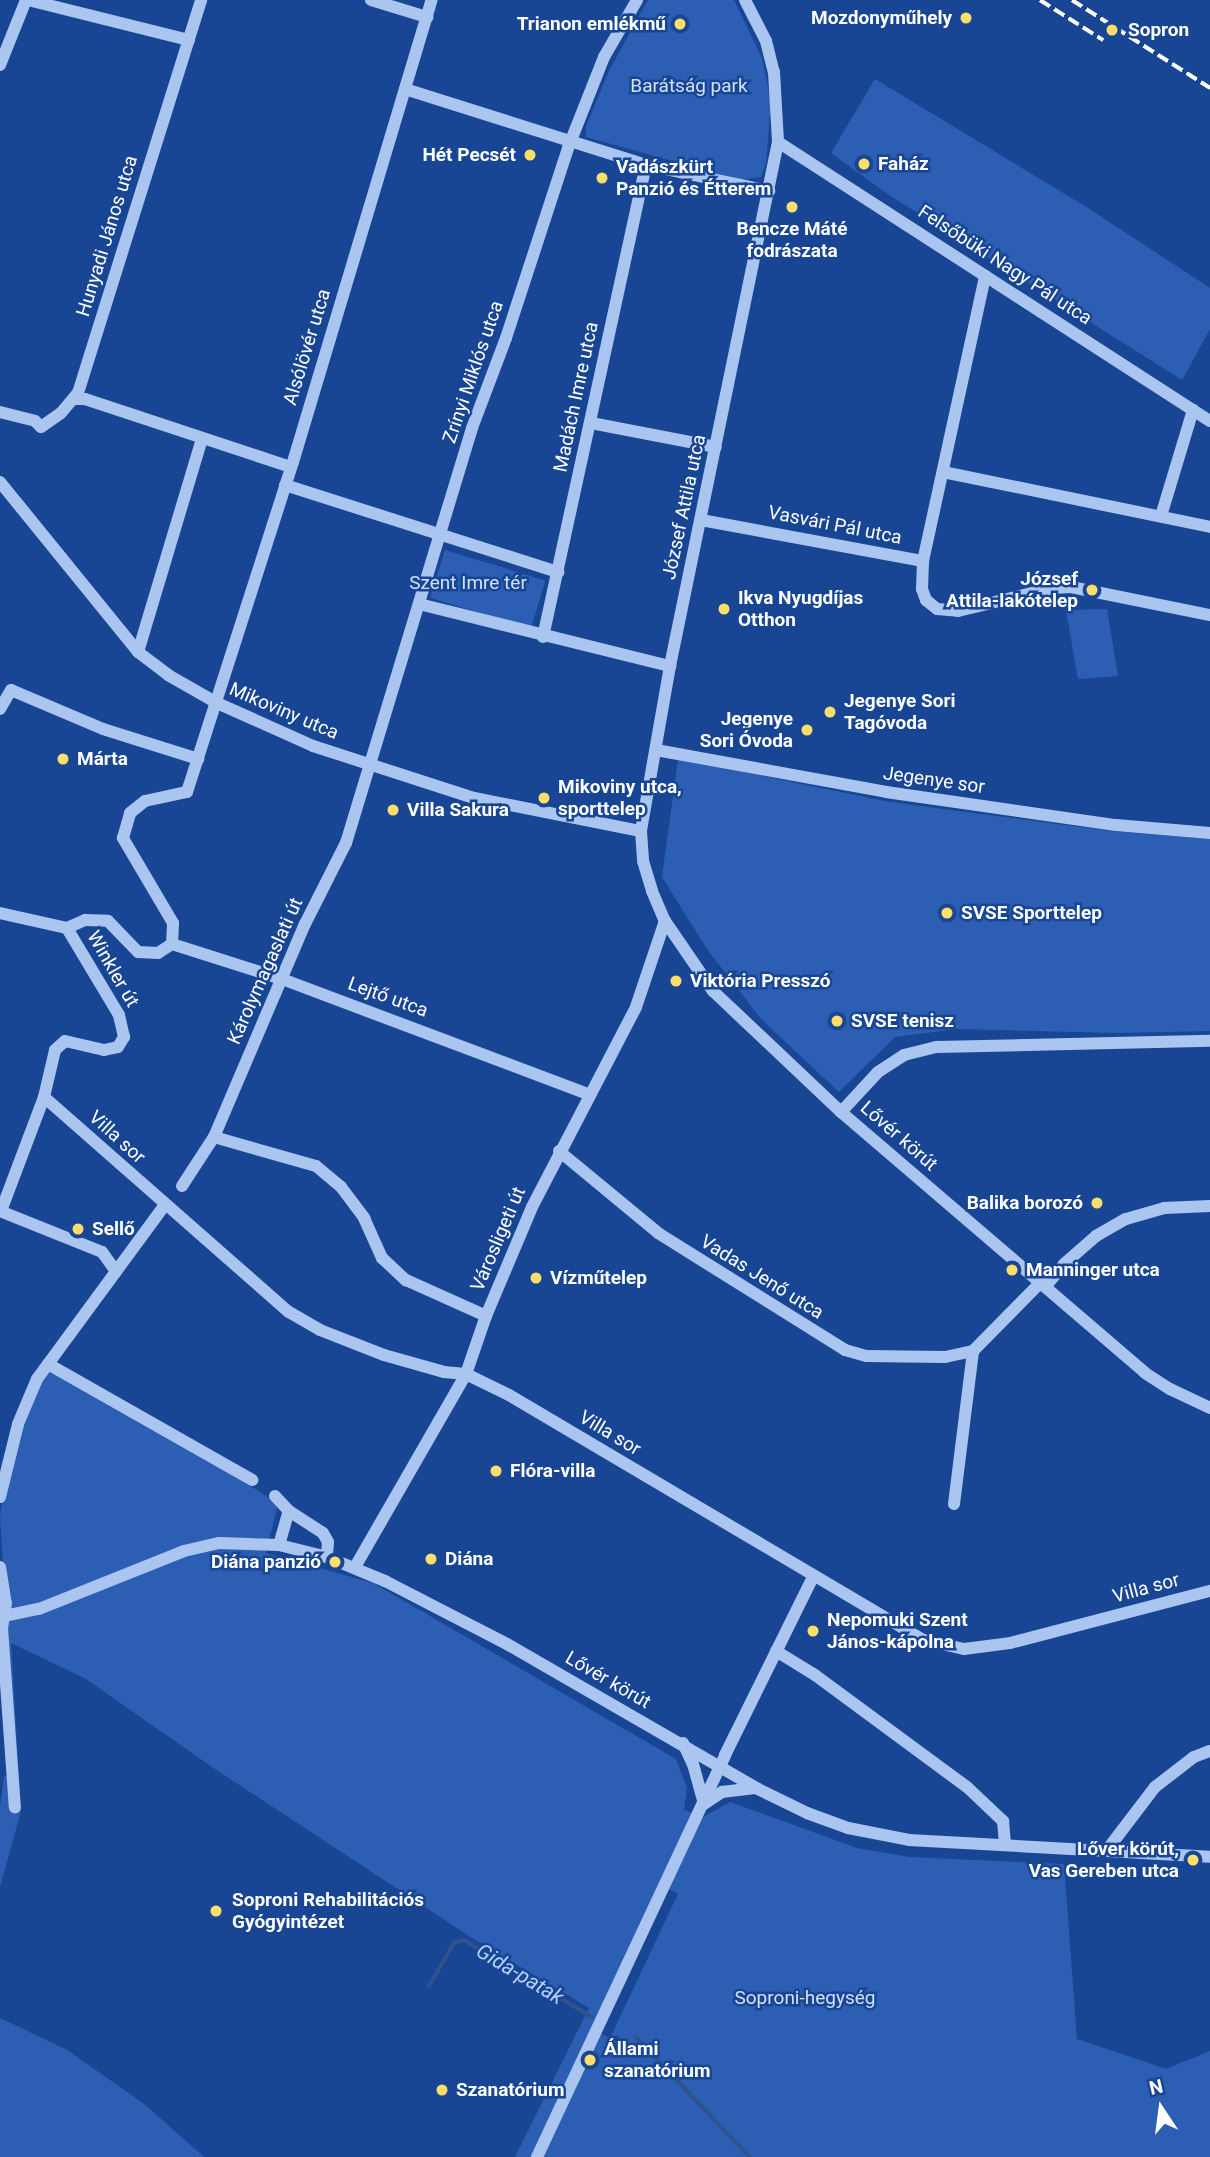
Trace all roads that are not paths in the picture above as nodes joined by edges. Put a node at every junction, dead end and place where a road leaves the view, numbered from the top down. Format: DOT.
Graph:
graph roads {
  1 [pos="27,0"];
  2 [pos="201,0"];
  3 [pos="371,0"];
  4 [pos="432,0"];
  5 [pos="637,0"];
  6 [pos="745,0"];
  7 [pos="426,17"];
  8 [pos="189,40"];
  9 [pos="0,65"];
  10 [pos="405,89"];
  11 [pos="571,141"];
  12 [pos="778,142"];
  13 [pos="646,164"];
  14 [pos="769,191"];
  15 [pos="985,276"];
  16 [pos="74,399"];
  17 [pos="1193,411"];
  18 [pos="0,412"];
  19 [pos="1210,421"];
  20 [pos="591,423"];
  21 [pos="202,438"];
  22 [pos="716,447"];
  23 [pos="291,467"];
  24 [pos="943,472"];
  25 [pos="0,481"];
  26 [pos="285,485"];
  27 [pos="1161,516"];
  28 [pos="701,520"];
  29 [pos="1210,527"];
  30 [pos="440,533"];
  31 [pos="923,561"];
  32 [pos="558,572"];
  33 [pos="419,604"];
  34 [pos="1210,615"];
  35 [pos="543,637"];
  36 [pos="138,652"];
  37 [pos="670,666"];
  38 [pos="217,703"];
  39 [pos="0,709"];
  40 [pos="656,750"];
  41 [pos="198,759"];
  42 [pos="371,766"];
  43 [pos="641,831"];
  44 [pos="1210,833"];
  45 [pos="0,913"];
  46 [pos="664,921"];
  47 [pos="67,928"];
  48 [pos="172,944"];
  49 [pos="282,979"];
  50 [pos="1210,1041"];
  51 [pos="588,1094"];
  52 [pos="44,1097"];
  53 [pos="841,1112"];
  54 [pos="214,1137"];
  55 [pos="559,1151"];
  56 [pos="182,1186"];
  57 [pos="165,1205"];
  58 [pos="1210,1206"];
  59 [pos="0,1211"];
  60 [pos="116,1271"];
  61 [pos="1043,1285"];
  62 [pos="486,1316"];
  63 [pos="973,1350"];
  64 [pos="48,1364"];
  65 [pos="466,1374"];
  66 [pos="1210,1408"];
  67 [pos="252,1480"];
  68 [pos="275,1496"];
  69 [pos="0,1497"];
  70 [pos="954,1504"];
  71 [pos="289,1511"];
  72 [pos="279,1545"];
  73 [pos="327,1557"];
  74 [pos="0,1567"];
  75 [pos="355,1567"];
  76 [pos="813,1577"];
  77 [pos="1210,1591"];
  78 [pos="2,1621"];
  79 [pos="776,1651"];
  80 [pos="683,1743"];
  81 [pos="1210,1752"];
  82 [pos="720,1767"];
  83 [pos="758,1788"];
  84 [pos="704,1804"];
  85 [pos="15,1808"];
  86 [pos="1005,1845"];
  87 [pos="1107,1850"];
  88 [pos="1210,1857"];
  89 [pos="537,2157"];
  1 -- 8 [label="street"];
  1 -- 9 [label="street"];
  2 -- 8 [label="street, Hunyadi János utca"];
  3 -- 7 [label="street"];
  4 -- 7 [label="street, Alsólövér utca"];
  5 -- 11 [label="street, Zrínyi Miklós utca"];
  6 -- 12 [label="street"];
  7 -- 10 [label="street, Alsólövér utca"];
  8 -- 16 [label="street, Hunyadi János utca"];
  10 -- 11 [label="street"];
  10 -- 23 [label="street, Alsólövér utca"];
  11 -- 13 [label="street"];
  11 -- 30 [label="street, Zrínyi Miklós utca"];
  12 -- 14 [label="street, József Attila utca"];
  12 -- 15 [label="street, Felsőbüki Nagy Pál utca"];
  13 -- 14 [label="street"];
  13 -- 20 [label="street, Madách Imre utca"];
  14 -- 22 [label="street, József Attila utca"];
  15 -- 17 [label="street, Felsőbüki Nagy Pál utca"];
  15 -- 24 [label="street"];
  16 -- 18 [label="street"];
  16 -- 21 [label="street"];
  17 -- 19 [label="street, Felsőbüki Nagy Pál utca"];
  17 -- 27 [label="street"];
  20 -- 22 [label="street"];
  20 -- 32 [label="street, Madách Imre utca"];
  21 -- 23 [label="street"];
  21 -- 36 [label="street"];
  22 -- 28 [label="street, József Attila utca"];
  23 -- 26 [label="street, Alsólövér utca"];
  24 -- 27 [label="street"];
  24 -- 31 [label="street"];
  25 -- 36 [label="street, Mikoviny utca"];
  26 -- 30 [label="street"];
  26 -- 38 [label="street, Alsólövér utca"];
  27 -- 29 [label="street"];
  28 -- 31 [label="street, Vasvári Pál utca"];
  28 -- 37 [label="street, József Attila utca"];
  30 -- 32 [label="street"];
  30 -- 33 [label="street, Zrínyi Miklós utca"];
  31 -- 34 [label="street, Vasvári Pál utca"];
  32 -- 35 [label="street, Madách Imre utca"];
  33 -- 35 [label="street"];
  33 -- 42 [label="street, Zrínyi Miklós utca"];
  35 -- 37 [label="street"];
  36 -- 38 [label="street, Mikoviny utca"];
  37 -- 40 [label="street, József Attila utca"];
  38 -- 41 [label="street"];
  38 -- 42 [label="street, Mikoviny utca"];
  39 -- 41 [label="street"];
  40 -- 43 [label="street, József Attila utca"];
  40 -- 44 [label="street, Jegenye sor"];
  41 -- 48 [label="street"];
  42 -- 43 [label="street, Mikoviny utca"];
  42 -- 49 [label="street, Károlymagaslati út"];
  43 -- 46 [label="street, Lővér körút"];
  45 -- 47 [label="street"];
  46 -- 51 [label="street, Városligeti út"];
  46 -- 53 [label="street, Lővér körút"];
  47 -- 48 [label="street, Winkler út"];
  47 -- 52 [label="street, Winkler út"];
  48 -- 49 [label="street, Lejtő utca"];
  49 -- 51 [label="street, Lejtő utca"];
  49 -- 54 [label="street, Károlymagaslati út"];
  50 -- 53 [label="street"];
  51 -- 55 [label="street, Városligeti út"];
  52 -- 57 [label="street, Villa sor"];
  52 -- 59 [label="street, Winkler út"];
  53 -- 61 [label="street, Lővér körút"];
  54 -- 56 [label="street, Károlymagaslati út"];
  54 -- 62 [label="street"];
  55 -- 62 [label="street, Városligeti út"];
  55 -- 63 [label="street, Vadas Jenő utca"];
  57 -- 60 [label="street"];
  57 -- 65 [label="street, Villa sor"];
  58 -- 61 [label="street"];
  59 -- 60 [label="street"];
  60 -- 64 [label="street"];
  61 -- 63 [label="street"];
  61 -- 66 [label="street, Lővér körút"];
  62 -- 65 [label="street, Városligeti út"];
  63 -- 70 [label="street"];
  64 -- 67 [label="street"];
  64 -- 69 [label="street"];
  65 -- 75 [label="street, Városligeti út"];
  65 -- 76 [label="street, Villa sor"];
  68 -- 71 [label="street"];
  71 -- 72 [label="street"];
  71 -- 73 [label="street"];
  72 -- 73 [label="street, Lővér körút"];
  72 -- 78 [label="street, Lővér körút"];
  73 -- 75 [label="street, Lővér körút"];
  74 -- 78 [label="street"];
  75 -- 80 [label="street, Lővér körút"];
  76 -- 77 [label="street, Villa sor"];
  76 -- 79 [label="street"];
  78 -- 85 [label="street"];
  79 -- 82 [label="street"];
  79 -- 86 [label="street"];
  80 -- 82 [label="street, Lővér körút"];
  80 -- 84 [label="street"];
  81 -- 87 [label="street"];
  82 -- 83 [label="street, Lővér körút"];
  82 -- 84 [label="street"];
  83 -- 84 [label="street"];
  83 -- 86 [label="street, Lővér körút"];
  84 -- 89 [label="street"];
  86 -- 87 [label="street, Lővér körút"];
  87 -- 88 [label="street, Lővér körút"];
}
